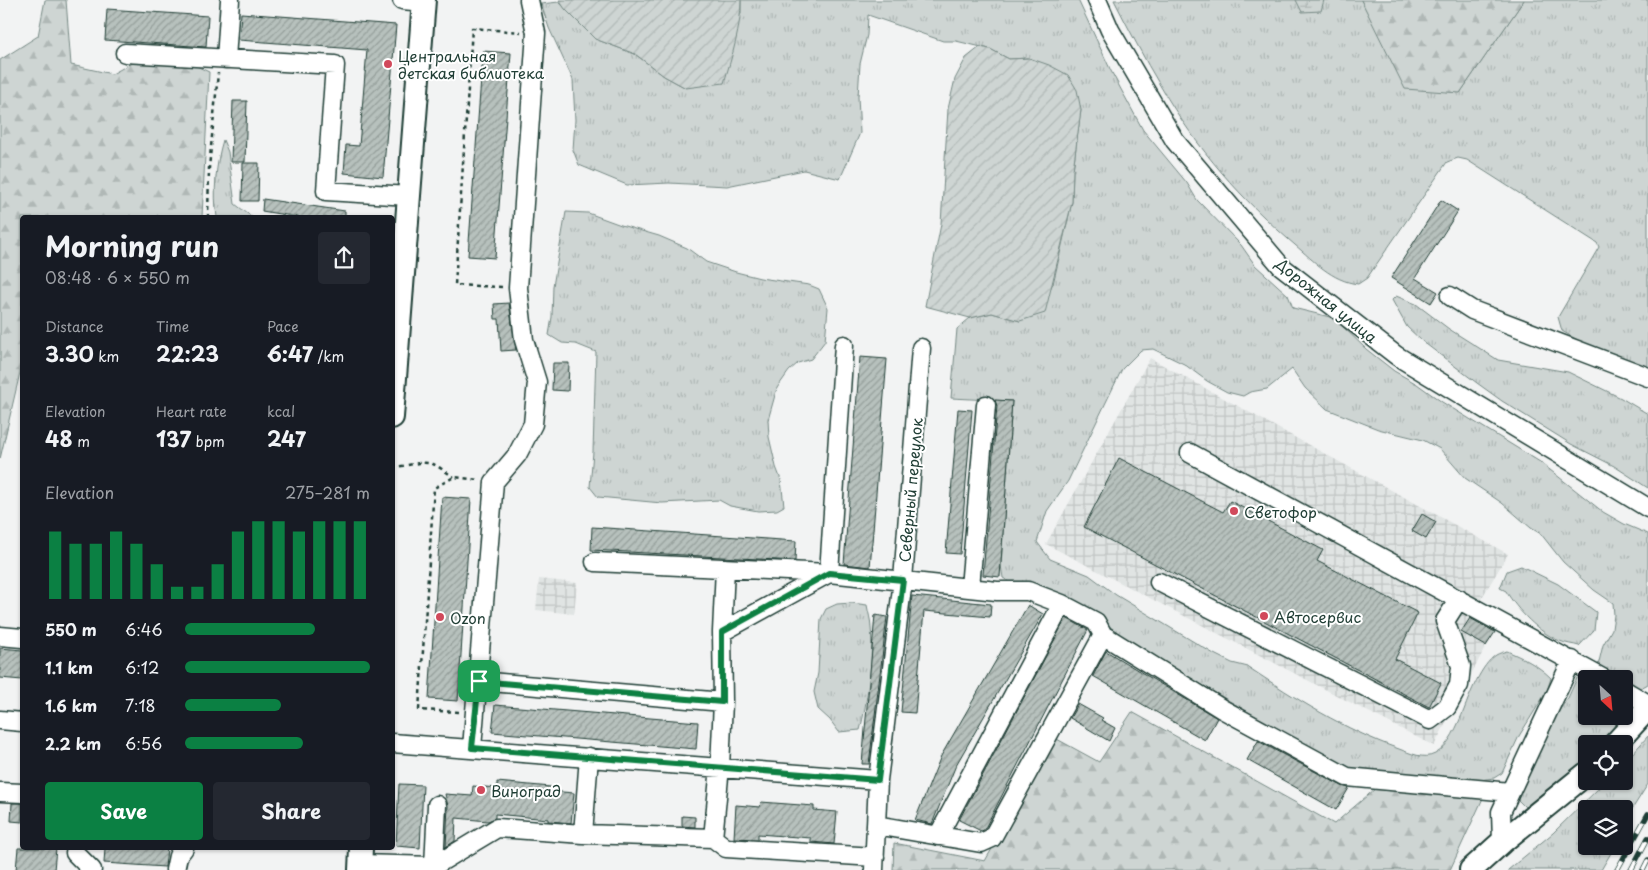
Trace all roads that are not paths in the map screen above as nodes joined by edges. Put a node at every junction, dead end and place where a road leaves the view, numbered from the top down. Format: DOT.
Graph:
graph roads {
  1 [pos="230,0"];
  2 [pos="402,0"];
  3 [pos="529,0"];
  4 [pos="1097,0"];
  5 [pos="424,1"];
  6 [pos="125,53"];
  7 [pos="222,59"];
  8 [pos="409,196"];
  9 [pos="1450,296"];
  10 [pos="844,346"];
  11 [pos="921,348"];
  12 [pos="1648,377"];
  13 [pos="395,378"];
  14 [pos="986,405"];
  15 [pos="1190,453"];
  16 [pos="1648,508"];
  17 [pos="595,562"];
  18 [pos="725,568"];
  19 [pos="829,573"];
  20 [pos="903,580"];
  21 [pos="1159,582"];
  22 [pos="970,588"];
  23 [pos="1459,599"];
  24 [pos="1062,604"];
  25 [pos="722,632"];
  26 [pos="1103,635"];
  27 [pos="0,636"];
  28 [pos="20,638"];
  29 [pos="1572,660"];
  30 [pos="1589,670"];
  31 [pos="479,681"];
  32 [pos="1633,696"];
  33 [pos="722,702"];
  34 [pos="1648,706"];
  35 [pos="0,720"];
  36 [pos="20,722"];
  37 [pos="1623,735"];
  38 [pos="395,743"];
  39 [pos="472,748"];
  40 [pos="589,757"];
  41 [pos="720,767"];
  42 [pos="878,780"];
  43 [pos="1578,780"];
  44 [pos="0,792"];
  45 [pos="1510,792"];
  46 [pos="20,794"];
  47 [pos="437,805"];
  48 [pos="876,825"];
  49 [pos="584,834"];
  50 [pos="938,836"];
  51 [pos="712,838"];
  52 [pos="1502,842"];
  53 [pos="182,850"];
  54 [pos="75,853"];
  55 [pos="361,860"];
  56 [pos="874,864"];
  57 [pos="428,867"];
  58 [pos="92,870"];
  59 [pos="175,870"];
  60 [pos="1471,870"];
  1 -- 7 [label="street"];
  2 -- 5 [label="street"];
  3 -- 31 [label="street"];
  4 -- 16 [label="street, Дорожная улица"];
  5 -- 8 [label="main road"];
  6 -- 7 [label="street"];
  7 -- 8 [label="street"];
  8 -- 13 [label="main road"];
  9 -- 12 [label="street"];
  10 -- 19 [label="street"];
  11 -- 20 [label="street, Северный переулок"];
  14 -- 22 [label="street"];
  15 -- 23 [label="street"];
  17 -- 18 [label="street"];
  18 -- 19 [label="street"];
  18 -- 25 [label="street"];
  19 -- 20 [label="street"];
  19 -- 25 [label="street"];
  20 -- 22 [label="street"];
  20 -- 42 [label="street, Северный переулок"];
  21 -- 23 [label="street"];
  22 -- 24 [label="street"];
  23 -- 29 [label="street"];
  24 -- 26 [label="street"];
  24 -- 50 [label="street"];
  25 -- 33 [label="street"];
  26 -- 45 [label="street"];
  26 -- 50 [label="street"];
  27 -- 28 [label="street"];
  29 -- 30 [label="street"];
  29 -- 45 [label="street"];
  31 -- 33 [label="street"];
  31 -- 39 [label="street"];
  32 -- 34 [label="street"];
  33 -- 41 [label="street"];
  34 -- 37 [label="main road"];
  35 -- 36 [label="street"];
  38 -- 39 [label="street"];
  39 -- 40 [label="street"];
  40 -- 41 [label="street"];
  40 -- 49 [label="street"];
  41 -- 42 [label="street"];
  41 -- 51 [label="street"];
  42 -- 48 [label="street, Северный переулок"];
  43 -- 52 [label="main road"];
  44 -- 46 [label="street"];
  45 -- 52 [label="street"];
  47 -- 57 [label="street"];
  48 -- 50 [label="street"];
  48 -- 56 [label="street, Северный переулок"];
  49 -- 51 [label="street"];
  49 -- 57 [label="street"];
  51 -- 56 [label="street"];
  52 -- 60 [label="main road"];
  53 -- 59 [label="street"];
  54 -- 58 [label="street"];
  55 -- 57 [label="street"];
}
